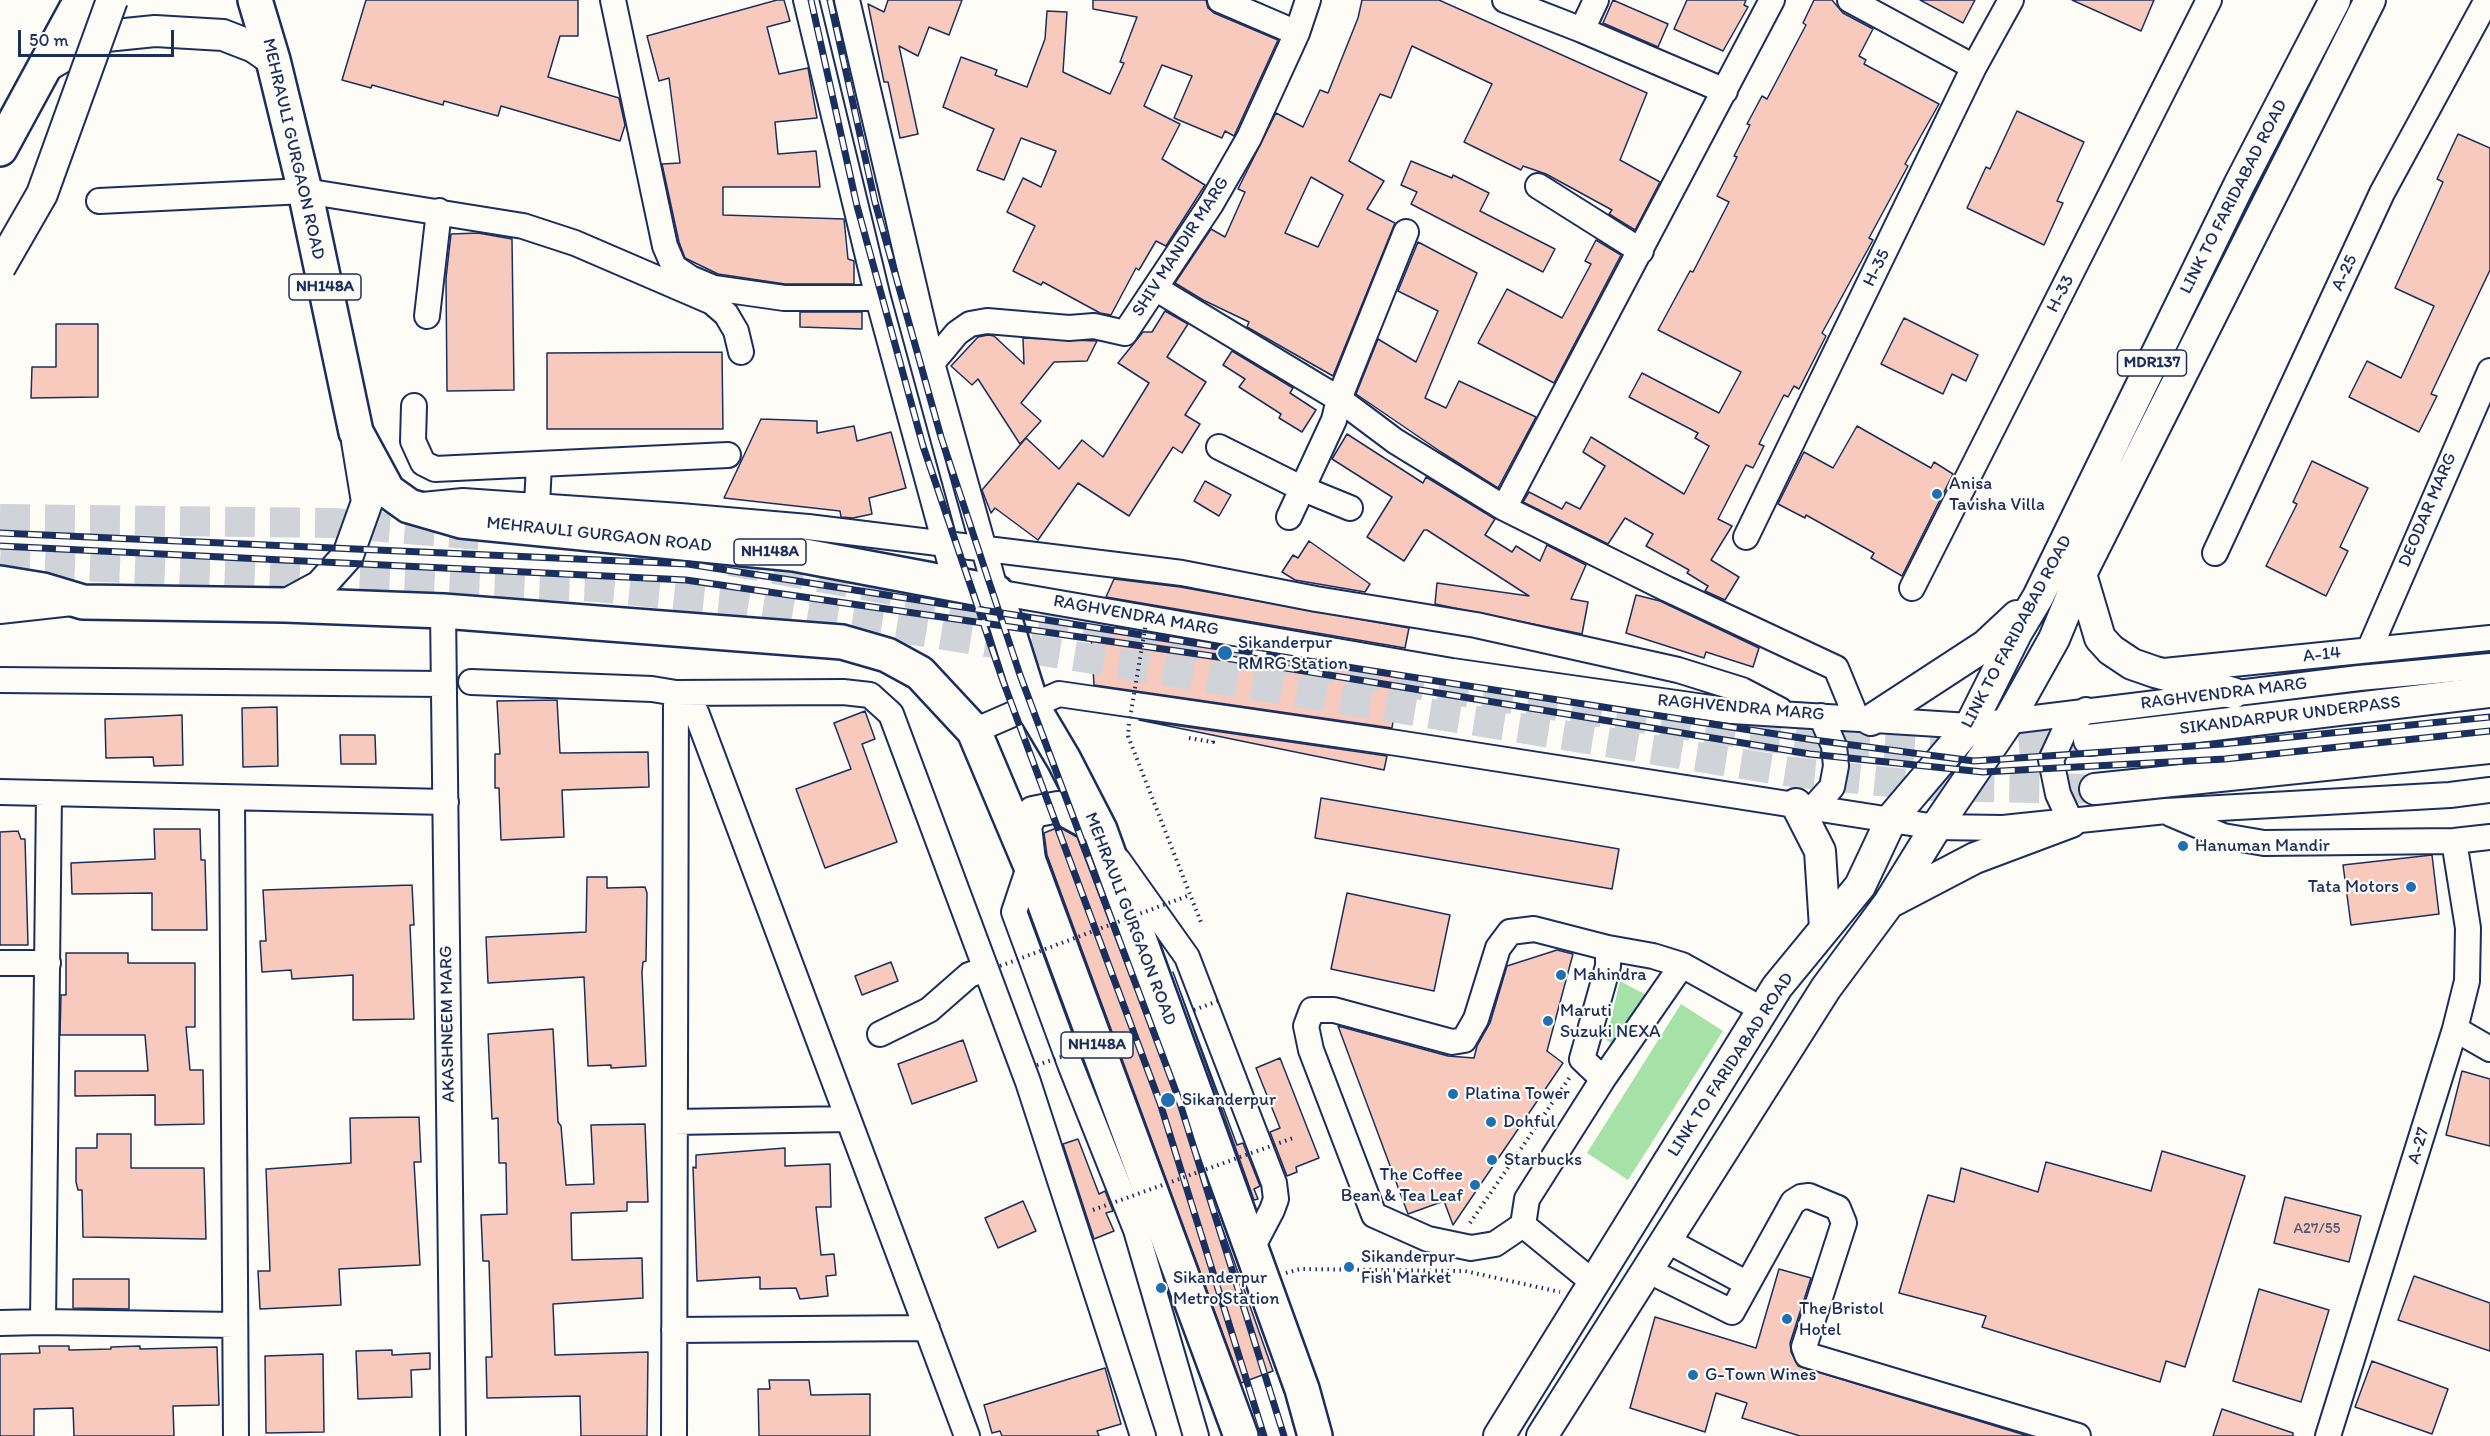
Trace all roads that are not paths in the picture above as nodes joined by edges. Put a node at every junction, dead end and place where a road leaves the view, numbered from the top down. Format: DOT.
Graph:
graph roads {
  1 [pos="81,0"];
  2 [pos="112,0"];
  3 [pos="255,0"];
  4 [pos="613,0"];
  5 [pos="806,0"];
  6 [pos="847,0"];
  7 [pos="1220,0"];
  8 [pos="1308,0"];
  9 [pos="1505,0"];
  10 [pos="1596,0"];
  11 [pos="1772,0"];
  12 [pos="1850,0"];
  13 [pos="2011,0"];
  14 [pos="2210,0"];
  15 [pos="2335,0"];
  16 [pos="2370,0"];
  17 [pos="2487,0"];
  18 [pos="1531,5"];
  19 [pos="1582,30"];
  20 [pos="1297,33"];
  21 [pos="273,60"];
  22 [pos="47,66"];
  23 [pos="1974,67"];
  24 [pos="1725,91"];
  25 [pos="0,149"];
  26 [pos="1538,186"];
  27 [pos="305,192"];
  28 [pos="99,201"];
  29 [pos="439,211"];
  30 [pos="1406,232"];
  31 [pos="1641,251"];
  32 [pos="0,267"];
  33 [pos="1155,288"];
  34 [pos="878,298"];
  35 [pos="428,316"];
  36 [pos="741,352"];
  37 [pos="932,363"];
  38 [pos="2490,371"];
  39 [pos="900,376"];
  40 [pos="1339,399"];
  41 [pos="414,406"];
  42 [pos="2478,419"];
  43 [pos="356,432"];
  44 [pos="1219,447"];
  45 [pos="728,455"];
  46 [pos="539,464"];
  47 [pos="1301,488"];
  48 [pos="537,505"];
  49 [pos="409,506"];
  50 [pos="1350,508"];
  51 [pos="1504,508"];
  52 [pos="1289,517"];
  53 [pos="1746,537"];
  54 [pos="946,544"];
  55 [pos="983,550"];
  56 [pos="2215,553"];
  57 [pos="2081,574"];
  58 [pos="0,584"];
  59 [pos="956,584"];
  60 [pos="1912,588"];
  61 [pos="996,592"];
  62 [pos="2038,597"];
  63 [pos="83,602"];
  64 [pos="285,605"];
  65 [pos="0,611"];
  66 [pos="443,611"];
  67 [pos="2490,638"];
  68 [pos="2369,650"];
  69 [pos="2490,666"];
  70 [pos="2154,672"];
  71 [pos="0,680"];
  72 [pos="471,682"];
  73 [pos="443,684"];
  74 [pos="2490,692"];
  75 [pos="676,693"];
  76 [pos="2233,693"];
  77 [pos="1032,705"];
  78 [pos="2086,710"];
  79 [pos="1791,716"];
  80 [pos="1821,716"];
  81 [pos="1864,719"];
  82 [pos="2007,723"];
  83 [pos="1970,726"];
  84 [pos="974,731"];
  85 [pos="2089,740"];
  86 [pos="2490,748"];
  87 [pos="2095,789"];
  88 [pos="2490,790"];
  89 [pos="0,792"];
  90 [pos="49,793"];
  91 [pos="232,799"];
  92 [pos="446,802"];
  93 [pos="1805,805"];
  94 [pos="2166,811"];
  95 [pos="1892,818"];
  96 [pos="2071,822"];
  97 [pos="1936,827"];
  98 [pos="1103,837"];
  99 [pos="2490,837"];
  100 [pos="2455,846"];
  101 [pos="1030,864"];
  102 [pos="1888,903"];
  103 [pos="1825,928"];
  104 [pos="1608,948"];
  105 [pos="0,963"];
  106 [pos="48,963"];
  107 [pos="1682,965"];
  108 [pos="993,968"];
  109 [pos="1763,1010"];
  110 [pos="2455,1029"];
  111 [pos="880,1034"];
  112 [pos="2490,1049"];
  113 [pos="1603,1079"];
  114 [pos="848,1119"];
  115 [pos="675,1122"];
  116 [pos="1522,1225"];
  117 [pos="1666,1240"];
  118 [pos="1257,1264"];
  119 [pos="1647,1270"];
  120 [pos="1746,1283"];
  121 [pos="1589,1290"];
  122 [pos="43,1322"];
  123 [pos="0,1323"];
  124 [pos="235,1325"];
  125 [pos="927,1328"];
  126 [pos="674,1330"];
  127 [pos="1546,1435"];
  128 [pos="236,1436"];
  129 [pos="453,1436"];
  130 [pos="674,1436"];
  131 [pos="967,1436"];
  132 [pos="1143,1436"];
  133 [pos="1196,1436"];
  134 [pos="1241,1436"];
  135 [pos="1315,1436"];
  136 [pos="1499,1436"];
  137 [pos="2078,1436"];
  138 [pos="2328,1436"];
  1 -- 22 [label="highway"];
  2 -- 32 [label="main road, bridge"];
  3 -- 21 [label="highway, MEHRAULI GURGAON ROAD / NH148A"];
  4 -- 34 [label="street"];
  5 -- 34 [label="street"];
  6 -- 37 [label="street"];
  7 -- 20 [label="street"];
  8 -- 20 [label="street, SHIV MANDIR MARG"];
  9 -- 18 [label="street"];
  10 -- 19 [label="street"];
  11 -- 24 [label="street"];
  12 -- 23 [label="street"];
  13 -- 23 [label="street, H-35"];
  14 -- 60 [label="street, H-33"];
  15 -- 62 [label="main road, LINK TO FARIDABAD ROAD / MDR137"];
  16 -- 57 [label="main road, LINK TO FARIDABAD ROAD / MDR137"];
  17 -- 56 [label="street, A-25"];
  18 -- 19 [label="street"];
  19 -- 24 [label="street"];
  20 -- 33 [label="street, SHIV MANDIR MARG"];
  21 -- 22 [label="main road"];
  21 -- 27 [label="highway, MEHRAULI GURGAON ROAD / NH148A"];
  22 -- 25 [label="highway"];
  23 -- 53 [label="street, H-35"];
  24 -- 31 [label="street"];
  26 -- 31 [label="street"];
  27 -- 28 [label="street"];
  27 -- 29 [label="street"];
  27 -- 43 [label="highway, MEHRAULI GURGAON ROAD / NH148A"];
  29 -- 35 [label="street"];
  29 -- 36 [label="street"];
  30 -- 40 [label="street"];
  31 -- 51 [label="street"];
  33 -- 37 [label="street, SHIV MANDIR MARG"];
  33 -- 40 [label="street"];
  34 -- 39 [label="street"];
  37 -- 39 [label="street"];
  37 -- 55 [label="street"];
  38 -- 42 [label="street, DEODAR MARG"];
  39 -- 54 [label="street"];
  40 -- 47 [label="street"];
  40 -- 51 [label="street"];
  41 -- 46 [label="street"];
  42 -- 68 [label="street, DEODAR MARG"];
  43 -- 49 [label="highway, MEHRAULI GURGAON ROAD / NH148A"];
  43 -- 64 [label="main road"];
  44 -- 47 [label="street"];
  45 -- 46 [label="street"];
  46 -- 48 [label="street"];
  47 -- 50 [label="street"];
  47 -- 52 [label="street"];
  48 -- 49 [label="street"];
  48 -- 54 [label="street"];
  49 -- 59 [label="highway, MEHRAULI GURGAON ROAD / NH148A"];
  51 -- 81 [label="street"];
  54 -- 55 [label="street"];
  54 -- 59 [label="street"];
  55 -- 61 [label="street"];
  55 -- 79 [label="street"];
  57 -- 70 [label="main road"];
  57 -- 82 [label="main road, LINK TO FARIDABAD ROAD / MDR137"];
  58 -- 63 [label="highway, NH148A"];
  59 -- 61 [label="highway, MEHRAULI GURGAON ROAD / NH148A"];
  61 -- 77 [label="highway, MEHRAULI GURGAON ROAD"];
  61 -- 79 [label="street, RAGHVENDRA MARG"];
  62 -- 81 [label="main road"];
  62 -- 83 [label="main road, LINK TO FARIDABAD ROAD / MDR137"];
  63 -- 64 [label="highway, NH148A"];
  63 -- 65 [label="street"];
  64 -- 66 [label="highway, NH148A"];
  66 -- 73 [label="street, AKASHNEEM MARG"];
  66 -- 84 [label="highway, NH148A"];
  67 -- 68 [label="street, A-14"];
  68 -- 70 [label="street, A-14"];
  69 -- 76 [label="street, RAGHVENDRA MARG"];
  70 -- 76 [label="main road"];
  71 -- 73 [label="street"];
  72 -- 75 [label="street"];
  73 -- 92 [label="street, AKASHNEEM MARG"];
  74 -- 85 [label="main road, SIKANDARPUR UNDERPASS"];
  75 -- 108 [label="street"];
  75 -- 114 [label="street"];
  75 -- 115 [label="street"];
  76 -- 78 [label="street, RAGHVENDRA MARG"];
  77 -- 84 [label="street"];
  77 -- 93 [label="street"];
  77 -- 98 [label="highway, MEHRAULI GURGAON ROAD"];
  78 -- 82 [label="street, RAGHVENDRA MARG"];
  78 -- 96 [label="street"];
  79 -- 80 [label="street, RAGHVENDRA MARG"];
  80 -- 81 [label="street, RAGHVENDRA MARG"];
  80 -- 93 [label="street"];
  81 -- 83 [label="street, RAGHVENDRA MARG"];
  82 -- 83 [label="street, RAGHVENDRA MARG"];
  82 -- 97 [label="main road, LINK TO FARIDABAD ROAD / MDR137"];
  83 -- 95 [label="main road, LINK TO FARIDABAD ROAD / MDR137"];
  84 -- 101 [label="highway, NH148A"];
  86 -- 87 [label="main road"];
  88 -- 94 [label="street"];
  89 -- 90 [label="street"];
  90 -- 91 [label="street"];
  90 -- 106 [label="street"];
  91 -- 92 [label="street"];
  91 -- 124 [label="street"];
  92 -- 129 [label="street, AKASHNEEM MARG"];
  93 -- 95 [label="street"];
  93 -- 103 [label="main road"];
  94 -- 96 [label="street"];
  94 -- 100 [label="street"];
  95 -- 97 [label="street"];
  95 -- 103 [label="main road, LINK TO FARIDABAD ROAD"];
  96 -- 97 [label="street"];
  96 -- 102 [label="main road"];
  97 -- 102 [label="main road, LINK TO FARIDABAD ROAD"];
  98 -- 101 [label="main road"];
  98 -- 118 [label="highway, MEHRAULI GURGAON ROAD"];
  98 -- 118 [label="street"];
  99 -- 100 [label="street"];
  100 -- 110 [label="street, A-27"];
  101 -- 133 [label="street"];
  101 -- 134 [label="highway, NH148A"];
  102 -- 117 [label="main road, LINK TO FARIDABAD ROAD"];
  103 -- 109 [label="main road, LINK TO FARIDABAD ROAD"];
  104 -- 107 [label="street"];
  104 -- 113 [label="street"];
  104 -- 116 [label="street"];
  105 -- 106 [label="street"];
  106 -- 122 [label="street"];
  107 -- 109 [label="street"];
  107 -- 113 [label="street"];
  108 -- 111 [label="street"];
  108 -- 132 [label="street"];
  109 -- 121 [label="main road, LINK TO FARIDABAD ROAD"];
  110 -- 112 [label="street"];
  110 -- 138 [label="street, A-27"];
  113 -- 116 [label="street"];
  114 -- 115 [label="street"];
  114 -- 125 [label="street"];
  115 -- 126 [label="street"];
  116 -- 121 [label="street"];
  117 -- 119 [label="main road, LINK TO FARIDABAD ROAD"];
  117 -- 120 [label="street"];
  118 -- 135 [label="highway, MEHRAULI GURGAON ROAD"];
  119 -- 120 [label="street"];
  119 -- 127 [label="main road, LINK TO FARIDABAD ROAD"];
  120 -- 137 [label="street"];
  121 -- 136 [label="main road, LINK TO FARIDABAD ROAD"];
  122 -- 123 [label="street"];
  122 -- 124 [label="street"];
  124 -- 128 [label="street"];
  125 -- 126 [label="street"];
  125 -- 131 [label="street"];
  126 -- 130 [label="street"];
}
